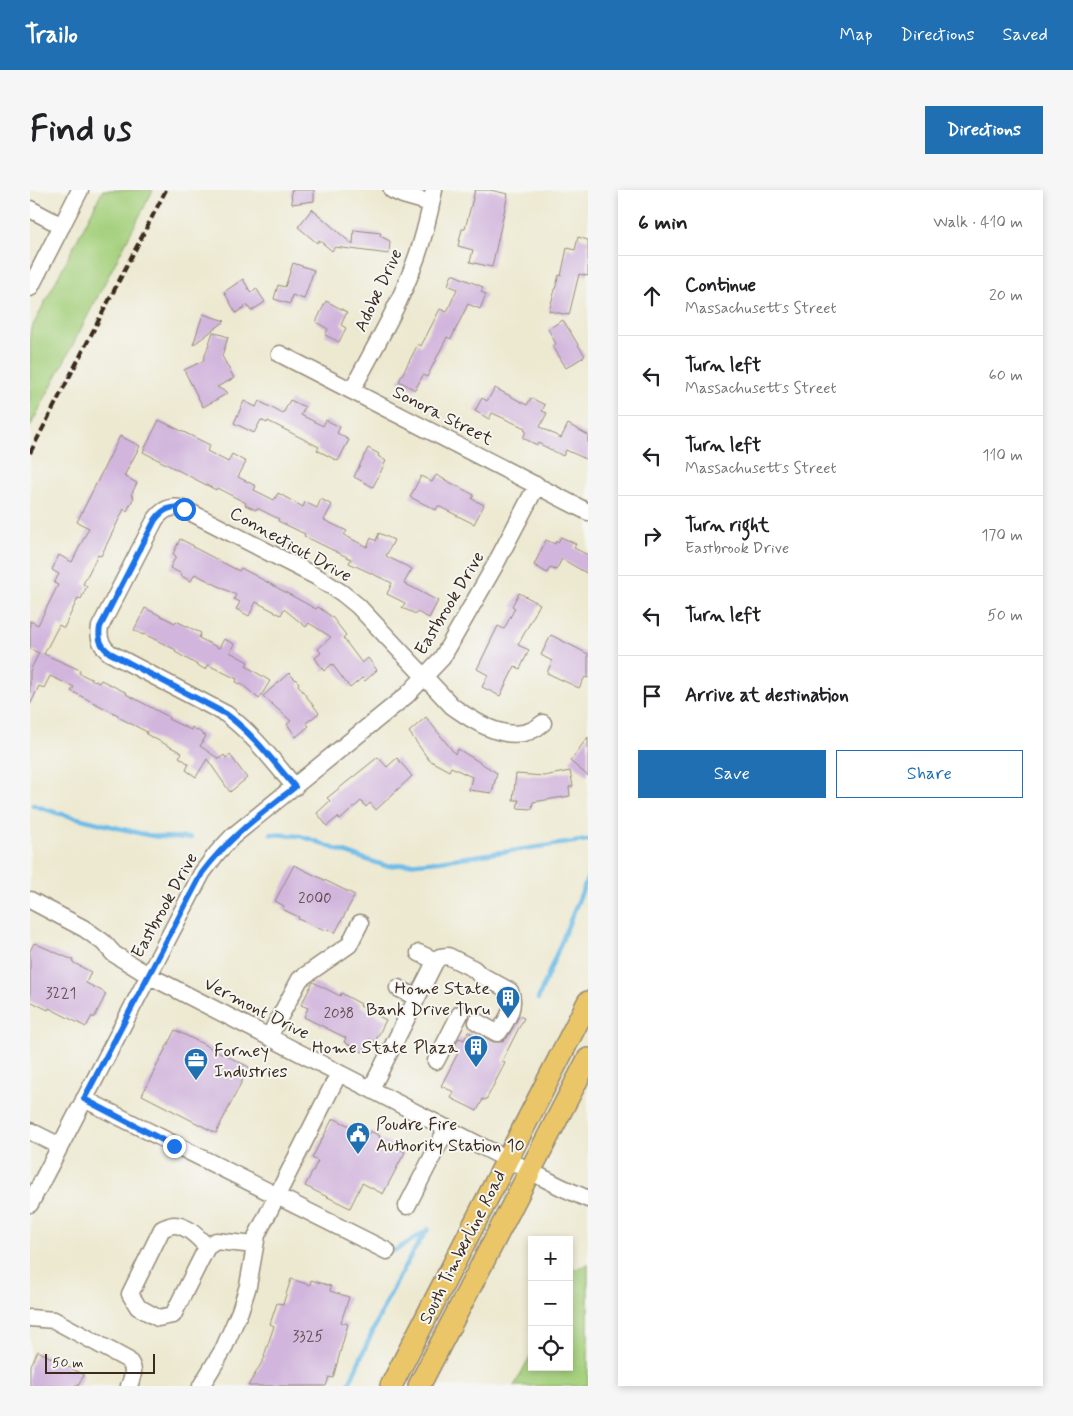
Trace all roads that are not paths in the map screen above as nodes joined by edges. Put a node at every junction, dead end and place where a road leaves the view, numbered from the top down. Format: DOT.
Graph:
graph roads {
  1 [pos="80,190"];
  2 [pos="392,190"];
  3 [pos="433,196"];
  4 [pos="30,209"];
  5 [pos="62,226"];
  6 [pos="30,288"];
  7 [pos="280,354"];
  8 [pos="352,390"];
  9 [pos="537,485"];
  10 [pos="588,512"];
  11 [pos="425,678"];
  12 [pos="543,723"];
  13 [pos="295,787"];
  14 [pos="30,900"];
  15 [pos="360,923"];
  16 [pos="419,953"];
  17 [pos="436,962"];
  18 [pos="148,975"];
  19 [pos="398,988"];
  20 [pos="417,998"];
  21 [pos="588,1002"];
  22 [pos="460,1014"];
  23 [pos="476,1022"];
  24 [pos="269,1037"];
  25 [pos="588,1059"];
  26 [pos="436,1061"];
  27 [pos="339,1073"];
  28 [pos="371,1089"];
  29 [pos="84,1099"];
  30 [pos="447,1128"];
  31 [pos="30,1131"];
  32 [pos="60,1146"];
  33 [pos="507,1159"];
  34 [pos="530,1172"];
  35 [pos="32,1196"];
  36 [pos="276,1196"];
  37 [pos="588,1199"];
  38 [pos="407,1206"];
  39 [pos="255,1245"];
  40 [pos="207,1247"];
  41 [pos="387,1252"];
  42 [pos="30,1318"];
  43 [pos="129,1386"];
  44 [pos="201,1386"];
  45 [pos="391,1386"];
  46 [pos="418,1386"];
  1 -- 5 [label="street"];
  2 -- 3 [label="street, Adobe Drive"];
  3 -- 8 [label="street, Adobe Drive"];
  4 -- 5 [label="street"];
  5 -- 6 [label="street"];
  7 -- 8 [label="street, Sonora Street"];
  8 -- 9 [label="street, Sonora Street"];
  9 -- 10 [label="street, Sonora Street"];
  9 -- 11 [label="street, Eastbrook Drive"];
  11 -- 12 [label="street, Connecticut Drive"];
  11 -- 13 [label="street, Eastbrook Drive"];
  11 -- 13 [label="street, Connecticut Drive"];
  13 -- 18 [label="street, Eastbrook Drive"];
  14 -- 18 [label="street, Vermont Drive"];
  15 -- 24 [label="street"];
  16 -- 17 [label="street"];
  17 -- 20 [label="street"];
  17 -- 23 [label="street"];
  18 -- 24 [label="street, Vermont Drive"];
  18 -- 29 [label="street, Eastbrook Drive"];
  19 -- 20 [label="street"];
  20 -- 28 [label="street"];
  21 -- 33 [label="main road, South Timberline Road"];
  22 -- 26 [label="street"];
  24 -- 27 [label="street, Vermont Drive"];
  25 -- 34 [label="main road, South Timberline Road"];
  27 -- 28 [label="street, Vermont Drive"];
  27 -- 36 [label="street"];
  28 -- 30 [label="street, Vermont Drive"];
  29 -- 32 [label="street, Eastbrook Drive"];
  29 -- 36 [label="street"];
  30 -- 33 [label="street, Vermont Drive"];
  30 -- 38 [label="street"];
  31 -- 32 [label="street"];
  32 -- 35 [label="street, Eastbrook Drive"];
  33 -- 34 [label="street, Vermont Drive"];
  33 -- 45 [label="main road, South Timberline Road"];
  34 -- 37 [label="street, Vermont Drive"];
  34 -- 46 [label="main road, South Timberline Road"];
  36 -- 39 [label="street"];
  36 -- 41 [label="street"];
  39 -- 40 [label="street"];
  39 -- 44 [label="street"];
  40 -- 40 [label="street"];
  42 -- 43 [label="street"];
}
